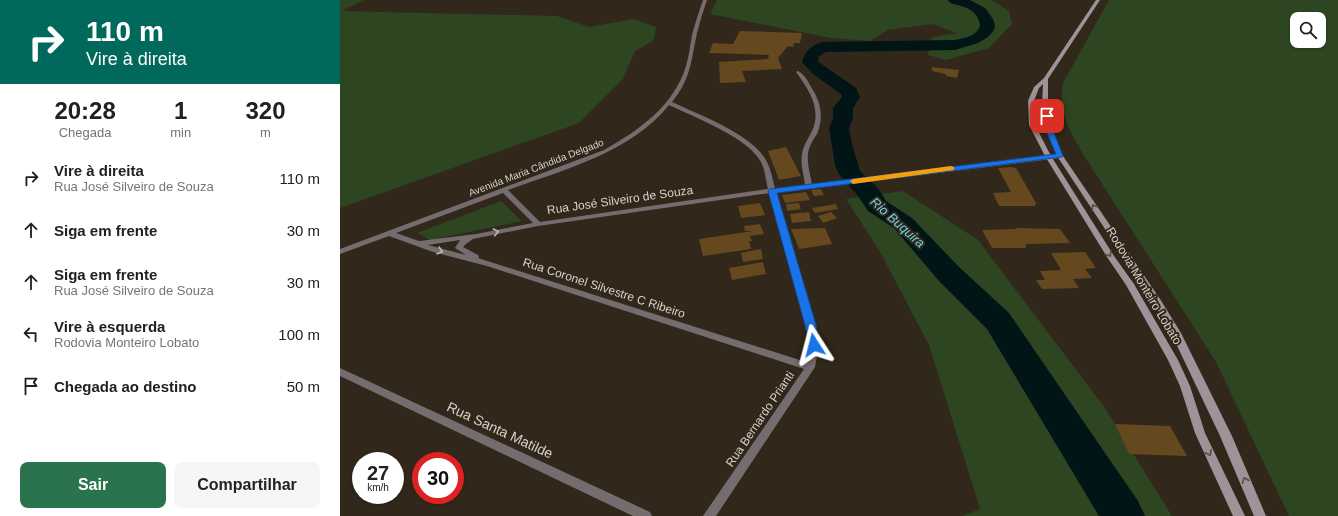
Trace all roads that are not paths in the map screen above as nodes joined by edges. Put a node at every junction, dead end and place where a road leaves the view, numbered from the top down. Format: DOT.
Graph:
graph roads {
  1 [pos="705,0"];
  2 [pos="1098,0"];
  3 [pos="798,72"];
  4 [pos="1046,79"];
  5 [pos="669,103"];
  6 [pos="1048,156"];
  7 [pos="1060,156"];
  8 [pos="809,187"];
  9 [pos="504,190"];
  10 [pos="772,191"];
  11 [pos="538,224"];
  12 [pos="390,234"];
  13 [pos="476,236"];
  14 [pos="416,244"];
  15 [pos="340,252"];
  16 [pos="490,264"];
  17 [pos="810,367"];
  18 [pos="340,372"];
  19 [pos="646,516"];
  20 [pos="709,516"];
  21 [pos="1239,516"];
  22 [pos="1260,516"];
  1 -- 5 [label="street, Avenida Maria Cândida Delgado"];
  2 -- 4 [label="main road, Rodovia Monteiro Lobato"];
  3 -- 8 [label="street"];
  4 -- 6 [label="main road, Rodovia Monteiro Lobato"];
  4 -- 7 [label="main road, Rodovia Monteiro Lobato"];
  5 -- 9 [label="street, Avenida Maria Cândida Delgado"];
  5 -- 10 [label="street, Rua Bernardo Prianti"];
  6 -- 7 [label="street"];
  6 -- 8 [label="street, Rua José Silveiro de Souza"];
  6 -- 21 [label="main road, Rodovia Monteiro Lobato, one-way"];
  22 -- 7 [label="main road, Rodovia Monteiro Lobato, one-way"];
  8 -- 10 [label="street, Rua José Silveiro de Souza"];
  9 -- 11 [label="street"];
  9 -- 12 [label="street, Avenida Maria Cândida Delgado"];
  10 -- 11 [label="street, Rua José Silveiro de Souza"];
  10 -- 17 [label="street, Rua Bernardo Prianti"];
  13 -- 11 [label="street, Rua José Silveiro de Souza, one-way"];
  12 -- 14 [label="street, Rua Coronel Silvestre C Ribeiro"];
  12 -- 15 [label="street, Avenida Maria Cândida Delgado"];
  13 -- 14 [label="street, Rua José Silveiro de Souza"];
  13 -- 16 [label="street"];
  14 -- 16 [label="street, Rua Coronel Silvestre C Ribeiro, one-way"];
  16 -- 17 [label="street, Rua Coronel Silvestre C Ribeiro"];
  17 -- 20 [label="street, Rua Bernardo Prianti"];
  18 -- 19 [label="street, Rua Santa Matilde"];
}
